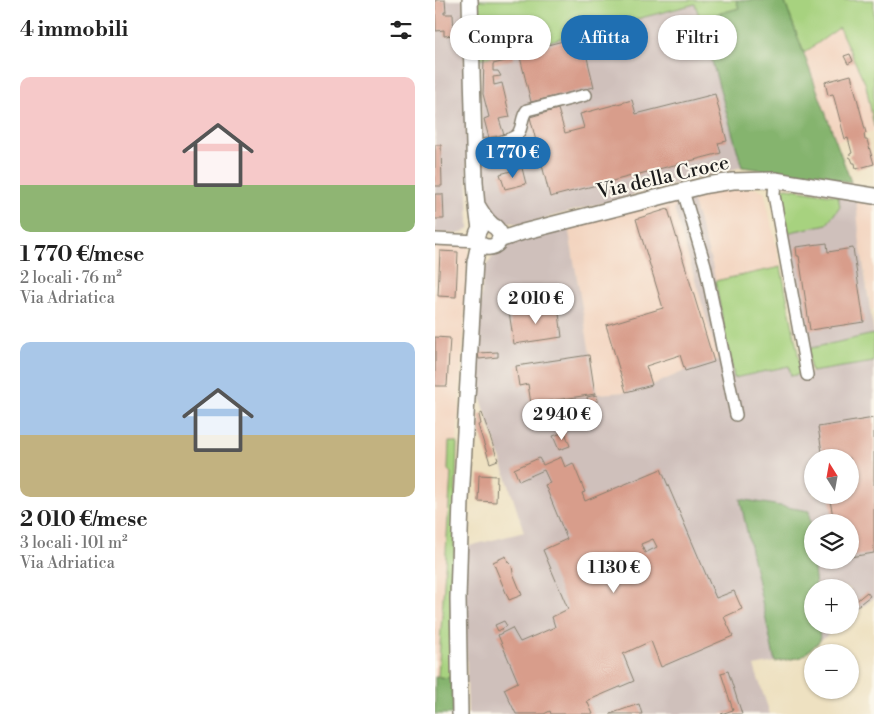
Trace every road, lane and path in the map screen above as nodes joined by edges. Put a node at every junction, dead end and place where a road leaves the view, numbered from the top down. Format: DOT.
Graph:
graph roads {
  1 [pos="470,0"];
  2 [pos="586,95"];
  3 [pos="474,147"];
  4 [pos="775,180"];
  5 [pos="683,191"];
  6 [pos="874,196"];
  7 [pos="489,236"];
  8 [pos="435,239"];
  9 [pos="807,375"];
  10 [pos="736,415"];
  11 [pos="460,714"];
  1 -- 3 [label="main road"];
  2 -- 3 [label="street"];
  3 -- 7 [label="main road"];
  4 -- 5 [label="main road, Via della Croce"];
  4 -- 6 [label="main road, Via della Croce"];
  4 -- 9 [label="street"];
  5 -- 7 [label="main road, Via della Croce"];
  5 -- 10 [label="street"];
  7 -- 8 [label="street, Via della Croce"];
  7 -- 11 [label="main road"];
}
